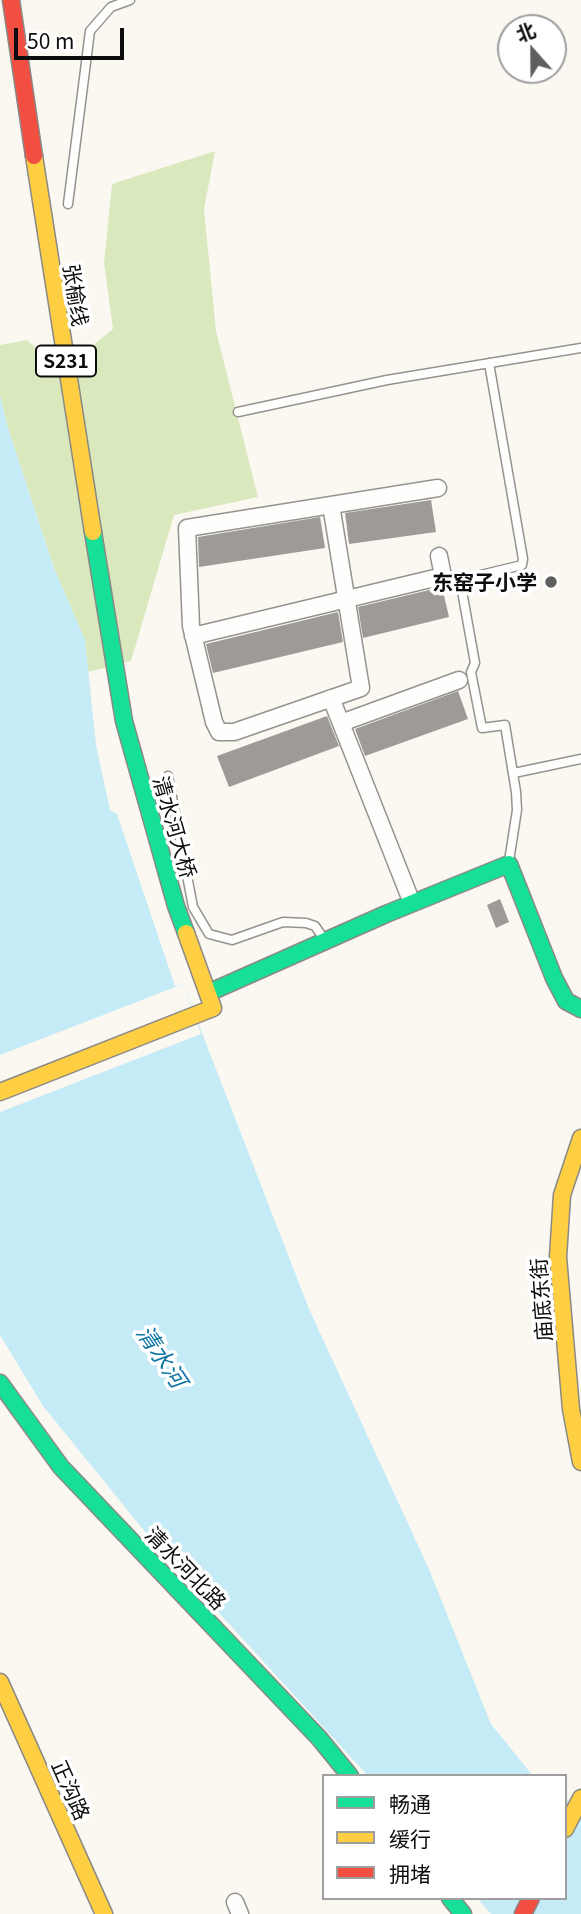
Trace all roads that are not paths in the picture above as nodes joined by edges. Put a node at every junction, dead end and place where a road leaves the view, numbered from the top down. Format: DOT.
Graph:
graph roads {
  1 [pos="11,0"];
  2 [pos="130,0"];
  3 [pos="68,204"];
  4 [pos="581,348"];
  5 [pos="489,363"];
  6 [pos="238,412"];
  7 [pos="438,488"];
  8 [pos="331,505"];
  9 [pos="439,556"];
  10 [pos="347,600"];
  11 [pos="193,636"];
  12 [pos="459,680"];
  13 [pos="118,689"];
  14 [pos="331,698"];
  15 [pos="341,723"];
  16 [pos="581,759"];
  17 [pos="513,773"];
  18 [pos="168,776"];
  19 [pos="509,864"];
  20 [pos="412,903"];
  21 [pos="326,941"];
  22 [pos="211,1000"];
  23 [pos="191,1008"];
  24 [pos="581,1009"];
  25 [pos="0,1075"];
  26 [pos="0,1092"];
  27 [pos="581,1138"];
  28 [pos="0,1383"];
  29 [pos="0,1402"];
  30 [pos="581,1462"];
  31 [pos="0,1682"];
  32 [pos="0,1710"];
  33 [pos="335,1774"];
  34 [pos="348,1774"];
  35 [pos="581,1798"];
  36 [pos="567,1825"];
  37 [pos="452,1900"];
  38 [pos="93,1914"];
  39 [pos="104,1914"];
  40 [pos="463,1914"];
  1 -- 13 [label="main road, 张榆线 / S231"];
  2 -- 3 [label="lane"];
  4 -- 5 [label="lane"];
  5 -- 6 [label="lane"];
  5 -- 17 [label="lane"];
  7 -- 8 [label="street"];
  8 -- 10 [label="street"];
  8 -- 11 [label="street"];
  9 -- 10 [label="street"];
  10 -- 11 [label="street"];
  10 -- 14 [label="street"];
  11 -- 14 [label="street"];
  12 -- 15 [label="street"];
  13 -- 22 [label="main road, 清水河大桥 / S231"];
  14 -- 15 [label="street"];
  15 -- 20 [label="street"];
  16 -- 17 [label="lane"];
  17 -- 19 [label="lane"];
  18 -- 21 [label="lane"];
  19 -- 20 [label="main road"];
  19 -- 24 [label="main road"];
  20 -- 21 [label="main road"];
  21 -- 22 [label="main road"];
  22 -- 23 [label="main road"];
  23 -- 25 [label="main road"];
  23 -- 26 [label="main road"];
  27 -- 30 [label="main road, 庙底东街"];
  28 -- 34 [label="main road, 清水河北路"];
  29 -- 33 [label="main road, 清水河北路"];
  31 -- 39 [label="main road, 正沟路"];
  32 -- 38 [label="main road, 正沟路"];
  35 -- 36 [label="main road"];
  37 -- 40 [label="main road"];
}
